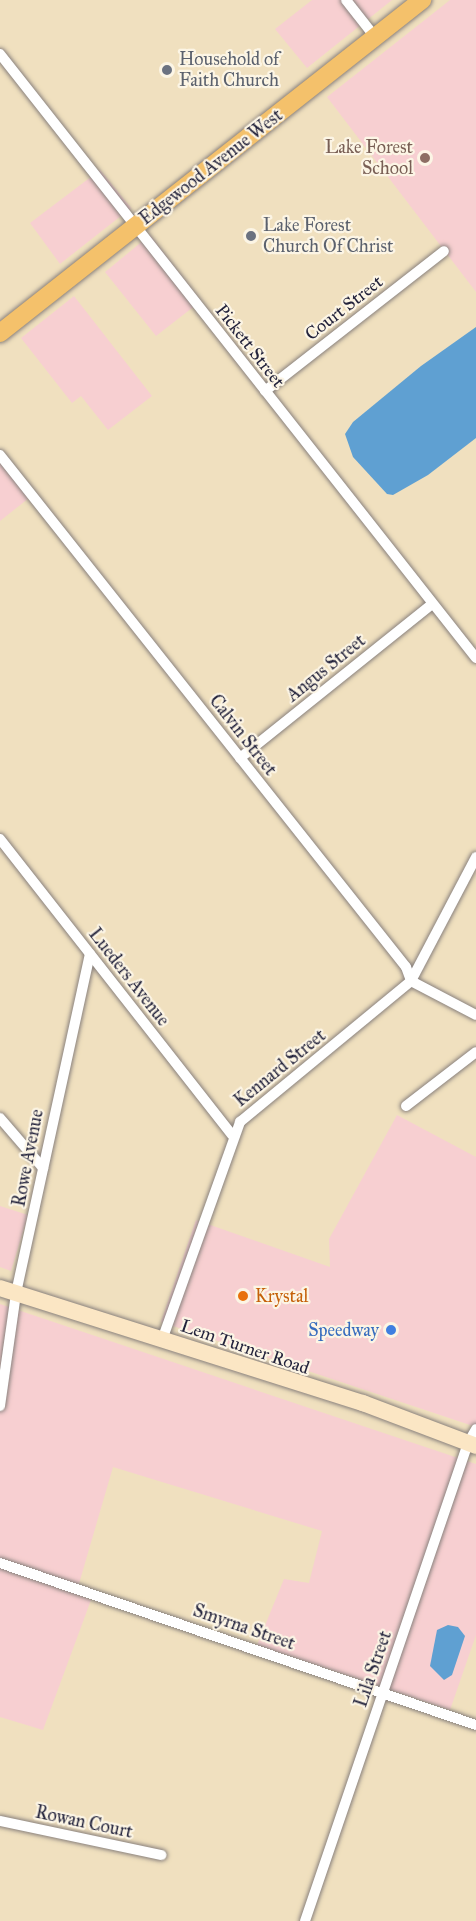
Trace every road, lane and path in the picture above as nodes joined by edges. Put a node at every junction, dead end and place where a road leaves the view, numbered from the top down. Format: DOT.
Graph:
graph roads {
  1 [pos="346,0"];
  2 [pos="422,0"];
  3 [pos="375,37"];
  4 [pos="0,54"];
  5 [pos="135,226"];
  6 [pos="444,251"];
  7 [pos="0,333"];
  8 [pos="265,391"];
  9 [pos="0,455"];
  10 [pos="432,604"];
  11 [pos="476,658"];
  12 [pos="240,758"];
  13 [pos="0,839"];
  14 [pos="476,857"];
  15 [pos="90,954"];
  16 [pos="411,981"];
  17 [pos="476,1015"];
  18 [pos="476,1052"];
  19 [pos="406,1106"];
  20 [pos="0,1118"];
  21 [pos="232,1135"];
  22 [pos="43,1168"];
  23 [pos="0,1288"];
  24 [pos="16,1293"];
  25 [pos="162,1340"];
  26 [pos="0,1406"];
  27 [pos="473,1439"];
  28 [pos="0,1563"];
  29 [pos="382,1693"];
  30 [pos="476,1725"];
  31 [pos="0,1821"];
  32 [pos="161,1854"];
  33 [pos="305,1921"];
  1 -- 3 [label="street"];
  2 -- 3 [label="main road, Edgewood Avenue West"];
  3 -- 5 [label="main road, Edgewood Avenue West"];
  4 -- 5 [label="street, Pickett Street"];
  5 -- 7 [label="main road, Edgewood Avenue West"];
  5 -- 8 [label="street, Pickett Street"];
  6 -- 8 [label="street, Court Street"];
  8 -- 10 [label="street, Pickett Street"];
  9 -- 12 [label="street, Calvin Street"];
  10 -- 11 [label="street, Pickett Street"];
  10 -- 12 [label="street, Angus Street"];
  12 -- 16 [label="street, Calvin Street"];
  13 -- 15 [label="street, Lueders Avenue"];
  14 -- 16 [label="street, Kennard Street"];
  15 -- 21 [label="street, Lueders Avenue"];
  15 -- 22 [label="street, Rowe Avenue"];
  16 -- 17 [label="street"];
  16 -- 21 [label="street, Kennard Street"];
  18 -- 19 [label="street"];
  20 -- 22 [label="street"];
  21 -- 25 [label="street, Kennard Street"];
  22 -- 24 [label="street, Rowe Avenue"];
  23 -- 24 [label="main road, Lem Turner Road"];
  24 -- 25 [label="main road, Lem Turner Road"];
  24 -- 26 [label="street, Rowe Avenue"];
  25 -- 27 [label="main road, Lem Turner Road"];
  27 -- 29 [label="street, Lila Street"];
  28 -- 29 [label="street, Smyrna Street"];
  29 -- 30 [label="street, Smyrna Street"];
  29 -- 33 [label="street, Lila Street"];
  31 -- 32 [label="street, Rowan Court"];
}
